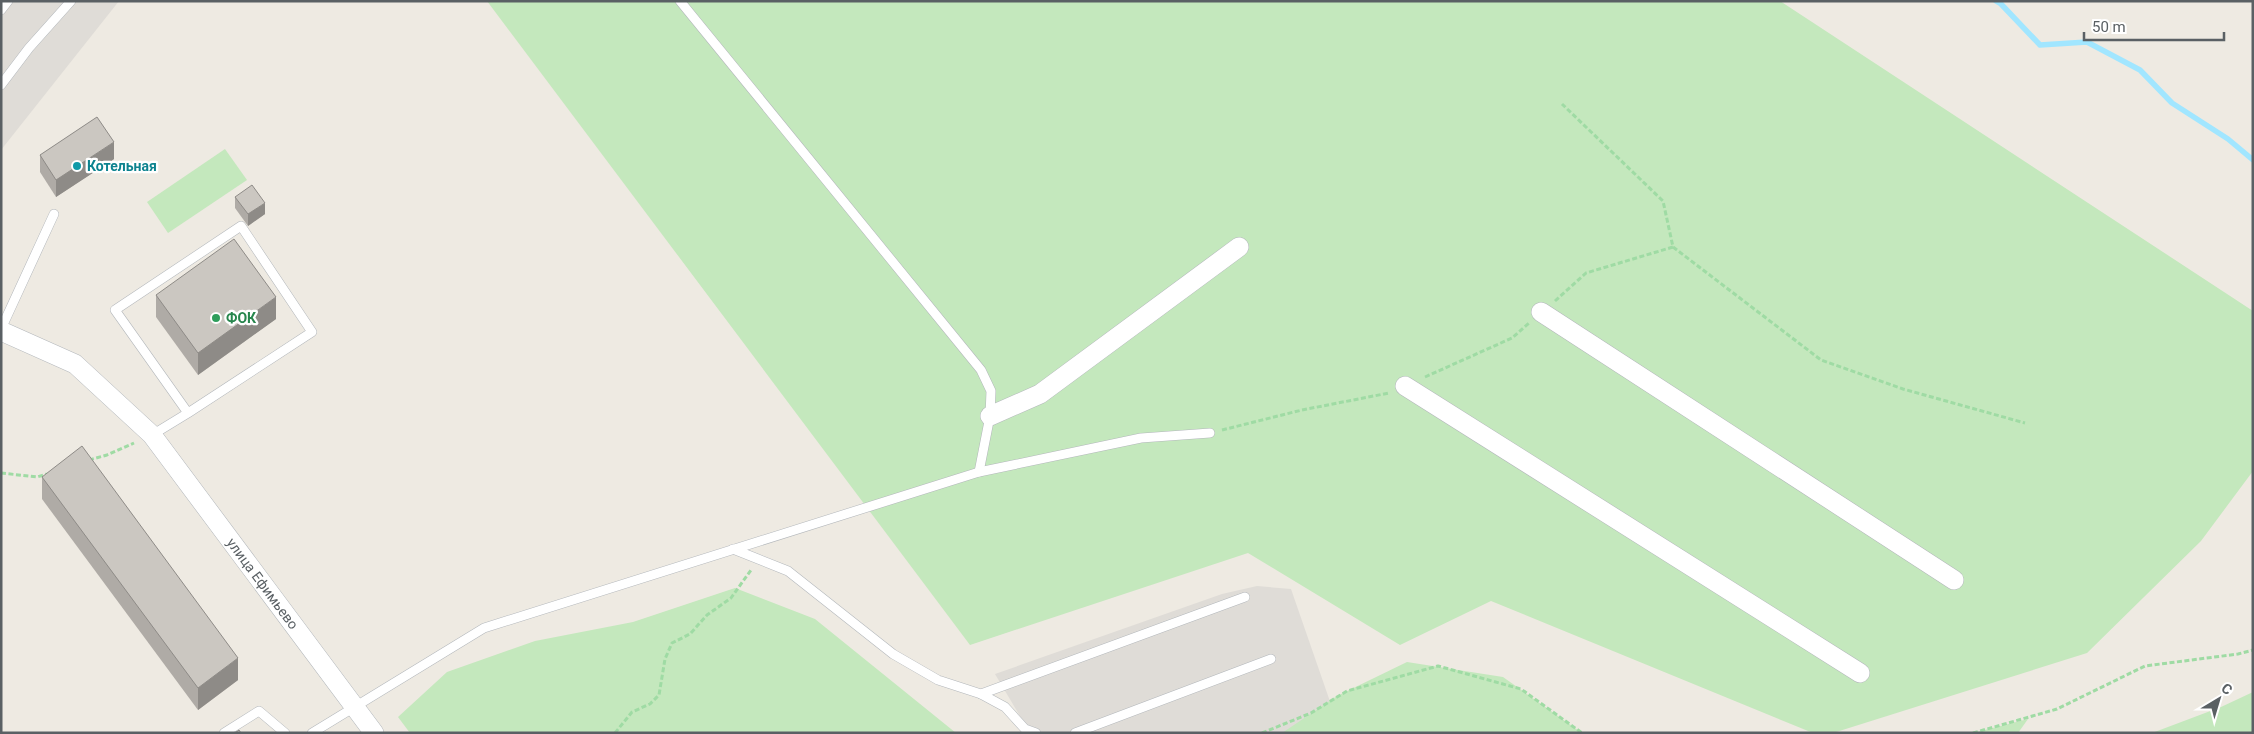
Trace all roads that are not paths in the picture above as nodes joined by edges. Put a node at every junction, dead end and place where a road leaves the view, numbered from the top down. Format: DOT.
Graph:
graph roads {
  1 [pos="8,1"];
  2 [pos="71,1"];
  3 [pos="680,1"];
  4 [pos="1,10"];
  5 [pos="1,84"];
  6 [pos="54,214"];
  7 [pos="1239,247"];
  8 [pos="1541,312"];
  9 [pos="1,330"];
  10 [pos="1405,386"];
  11 [pos="188,413"];
  12 [pos="990,416"];
  13 [pos="1210,433"];
  14 [pos="152,435"];
  15 [pos="979,472"];
  16 [pos="733,549"];
  17 [pos="1954,580"];
  18 [pos="1245,597"];
  19 [pos="1271,659"];
  20 [pos="1860,673"];
  21 [pos="981,694"];
  22 [pos="354,706"];
  23 [pos="224,733"];
  24 [pos="285,733"];
  25 [pos="312,733"];
  26 [pos="374,733"];
  27 [pos="1036,733"];
  28 [pos="1075,733"];
  1 -- 4 [label="lane"];
  2 -- 5 [label="lane"];
  3 -- 12 [label="lane"];
  6 -- 9 [label="lane"];
  7 -- 12 [label="street"];
  8 -- 17 [label="street"];
  9 -- 14 [label="street, улица Ефимьево"];
  10 -- 20 [label="street"];
  11 -- 11 [label="lane"];
  11 -- 14 [label="lane"];
  12 -- 15 [label="lane"];
  13 -- 15 [label="lane"];
  14 -- 22 [label="street, улица Ефимьево"];
  15 -- 16 [label="lane"];
  16 -- 21 [label="lane"];
  16 -- 22 [label="lane"];
  18 -- 21 [label="lane"];
  19 -- 28 [label="lane"];
  21 -- 27 [label="lane"];
  22 -- 25 [label="lane"];
  22 -- 26 [label="street, улица Ефимьево"];
  23 -- 24 [label="lane"];
}
